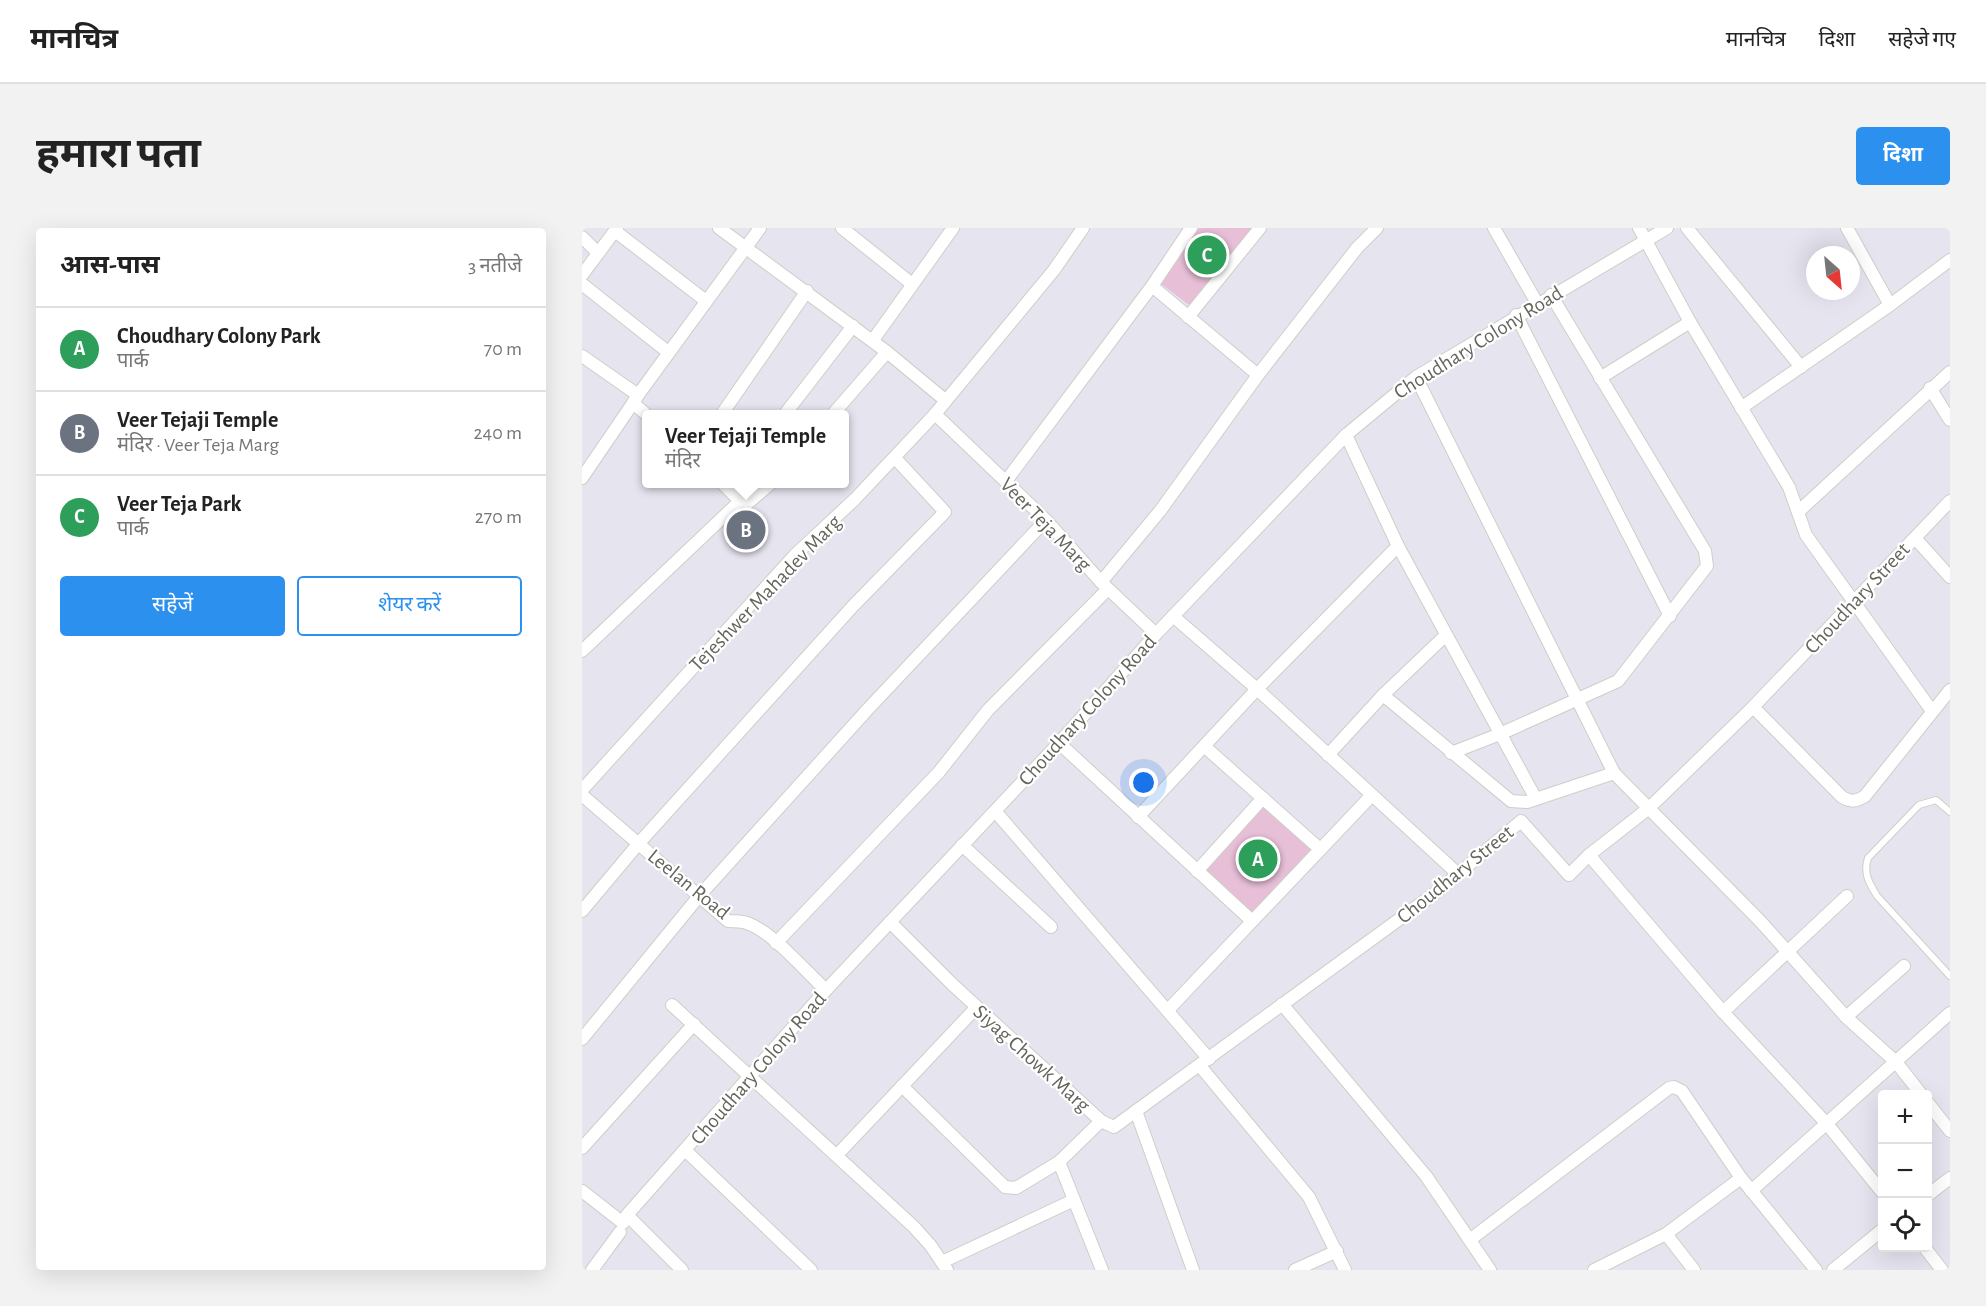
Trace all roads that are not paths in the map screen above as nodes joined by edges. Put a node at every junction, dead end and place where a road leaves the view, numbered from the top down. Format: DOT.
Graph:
graph roads {
  1 [pos="719,228"];
  2 [pos="760,228"];
  3 [pos="842,228"];
  4 [pos="1083,228"];
  5 [pos="1191,228"];
  6 [pos="1260,228"];
  7 [pos="1494,228"];
  8 [pos="1639,228"];
  9 [pos="1667,228"];
  10 [pos="1687,228"];
  11 [pos="1847,228"];
  12 [pos="616,230"];
  13 [pos="947,230"];
  14 [pos="1370,230"];
  15 [pos="582,237"];
  16 [pos="1646,241"];
  17 [pos="746,247"];
  18 [pos="598,253"];
  19 [pos="1950,260"];
  20 [pos="582,275"];
  21 [pos="582,284"];
  22 [pos="912,284"];
  23 [pos="1152,286"];
  24 [pos="807,291"];
  25 [pos="1551,295"];
  26 [pos="706,301"];
  27 [pos="1537,303"];
  28 [pos="1890,305"];
  29 [pos="1516,315"];
  30 [pos="1188,317"];
  31 [pos="1690,322"];
  32 [pos="853,326"];
  33 [pos="873,340"];
  34 [pos="668,352"];
  35 [pos="887,352"];
  36 [pos="582,356"];
  37 [pos="1801,368"];
  38 [pos="1950,372"];
  39 [pos="1258,375"];
  40 [pos="1416,377"];
  41 [pos="1600,378"];
  42 [pos="1930,388"];
  43 [pos="636,399"];
  44 [pos="945,400"];
  45 [pos="1741,408"];
  46 [pos="644,410"];
  47 [pos="725,410"];
  48 [pos="788,410"];
  49 [pos="836,410"];
  50 [pos="935,414"];
  51 [pos="1950,420"];
  52 [pos="1346,435"];
  53 [pos="895,458"];
  54 [pos="582,478"];
  55 [pos="1006,481"];
  56 [pos="730,488"];
  57 [pos="764,488"];
  58 [pos="740,501"];
  59 [pos="1950,501"];
  60 [pos="1798,512"];
  61 [pos="1046,520"];
  62 [pos="1915,537"];
  63 [pos="1398,546"];
  64 [pos="1950,577"];
  65 [pos="1104,586"];
  66 [pos="1854,603"];
  67 [pos="1173,616"];
  68 [pos="1670,616"];
  69 [pos="1156,634"];
  70 [pos="1446,635"];
  71 [pos="582,651"];
  72 [pos="1257,690"];
  73 [pos="1950,690"];
  74 [pos="1383,695"];
  75 [pos="1577,700"];
  76 [pos="1753,707"];
  77 [pos="1932,711"];
  78 [pos="1500,734"];
  79 [pos="1059,743"];
  80 [pos="1204,746"];
  81 [pos="1451,753"];
  82 [pos="1328,755"];
  83 [pos="1614,773"];
  84 [pos="582,790"];
  85 [pos="582,795"];
  86 [pos="1372,795"];
  87 [pos="1263,798"];
  88 [pos="1536,799"];
  89 [pos="1649,808"];
  90 [pos="995,811"];
  91 [pos="1950,812"];
  92 [pos="1138,816"];
  93 [pos="639,843"];
  94 [pos="962,845"];
  95 [pos="1320,849"];
  96 [pos="1589,855"];
  97 [pos="1197,871"];
  98 [pos="1458,874"];
  99 [pos="700,895"];
  100 [pos="1847,896"];
  101 [pos="582,911"];
  102 [pos="1252,921"];
  103 [pos="890,922"];
  104 [pos="1051,927"];
  105 [pos="776,943"];
  106 [pos="1788,951"];
  107 [pos="1904,966"];
  108 [pos="1950,976"];
  109 [pos="826,990"];
  110 [pos="1282,1004"];
  111 [pos="672,1005"];
  112 [pos="974,1010"];
  113 [pos="1168,1010"];
  114 [pos="1723,1012"];
  115 [pos="1950,1013"];
  116 [pos="1846,1017"];
  117 [pos="694,1024"];
  118 [pos="582,1039"];
  119 [pos="1204,1062"];
  120 [pos="1896,1062"];
  121 [pos="750,1074"];
  122 [pos="902,1086"];
  123 [pos="1917,1090"];
  124 [pos="1932,1108"];
  125 [pos="1136,1111"];
  126 [pos="1101,1121"];
  127 [pos="1827,1124"];
  128 [pos="1950,1131"];
  129 [pos="582,1148"];
  130 [pos="686,1151"];
  131 [pos="837,1155"];
  132 [pos="1059,1162"];
  133 [pos="1741,1178"];
  134 [pos="1950,1178"];
  135 [pos="1878,1187"];
  136 [pos="582,1191"];
  137 [pos="1751,1191"];
  138 [pos="1932,1192"];
  139 [pos="1074,1200"];
  140 [pos="1878,1233"];
  141 [pos="1666,1234"];
  142 [pos="1471,1239"];
  143 [pos="1337,1251"];
  144 [pos="1928,1252"];
  145 [pos="945,1266"];
  146 [pos="592,1270"];
  147 [pos="682,1270"];
  148 [pos="811,1270"];
  149 [pos="1102,1270"];
  150 [pos="1193,1270"];
  151 [pos="1295,1270"];
  152 [pos="1345,1270"];
  153 [pos="1490,1270"];
  154 [pos="1594,1270"];
  155 [pos="1694,1270"];
  156 [pos="1816,1270"];
  157 [pos="1833,1270"];
  158 [pos="1942,1270"];
  1 -- 17 [label="street"];
  2 -- 17 [label="street"];
  3 -- 22 [label="street"];
  4 -- 44 [label="street, Tejeshwer Mahadev Marg"];
  5 -- 23 [label="street"];
  6 -- 30 [label="street"];
  7 -- 27 [label="street"];
  8 -- 16 [label="street"];
  9 -- 16 [label="street, Choudhary Colony Road"];
  10 -- 37 [label="street"];
  11 -- 28 [label="street"];
  12 -- 18 [label="street"];
  12 -- 26 [label="street"];
  13 -- 22 [label="street"];
  14 -- 39 [label="street"];
  15 -- 18 [label="street"];
  16 -- 25 [label="street, Choudhary Colony Road"];
  16 -- 31 [label="street"];
  17 -- 24 [label="street"];
  17 -- 26 [label="street"];
  18 -- 20 [label="street"];
  19 -- 28 [label="street"];
  21 -- 34 [label="street"];
  22 -- 33 [label="street"];
  23 -- 30 [label="street"];
  23 -- 55 [label="street"];
  24 -- 32 [label="street"];
  24 -- 47 [label="street"];
  25 -- 27 [label="street, Choudhary Colony Road"];
  25 -- 41 [label="street"];
  26 -- 34 [label="street"];
  27 -- 29 [label="street, Choudhary Colony Road"];
  28 -- 37 [label="street"];
  29 -- 40 [label="street, Choudhary Colony Road"];
  29 -- 68 [label="street"];
  30 -- 39 [label="street"];
  31 -- 41 [label="street"];
  31 -- 45 [label="street"];
  32 -- 33 [label="street"];
  32 -- 48 [label="street"];
  33 -- 35 [label="street"];
  34 -- 43 [label="street"];
  35 -- 44 [label="street"];
  35 -- 49 [label="street"];
  36 -- 43 [label="street"];
  37 -- 45 [label="street"];
  38 -- 42 [label="street"];
  39 -- 65 [label="street"];
  40 -- 52 [label="street, Choudhary Colony Road"];
  40 -- 75 [label="street"];
  41 -- 68 [label="street"];
  42 -- 51 [label="street"];
  42 -- 60 [label="street"];
  43 -- 46 [label="street"];
  43 -- 54 [label="street"];
  44 -- 50 [label="street, Tejeshwer Mahadev Marg"];
  45 -- 60 [label="street"];
  50 -- 53 [label="street, Tejeshwer Mahadev Marg"];
  50 -- 55 [label="street, Veer Teja Marg"];
  52 -- 63 [label="street"];
  52 -- 67 [label="street, Choudhary Colony Road"];
  53 -- 84 [label="street, Tejeshwer Mahadev Marg"];
  53 -- 93 [label="street"];
  55 -- 61 [label="street, Veer Teja Marg"];
  56 -- 58 [label="street"];
  57 -- 58 [label="street"];
  58 -- 71 [label="street"];
  59 -- 62 [label="street, Choudhary Street"];
  60 -- 66 [label="street"];
  61 -- 65 [label="street, Veer Teja Marg"];
  61 -- 99 [label="street"];
  62 -- 64 [label="street"];
  62 -- 66 [label="street, Choudhary Street"];
  63 -- 70 [label="street"];
  63 -- 72 [label="street"];
  65 -- 69 [label="street, Veer Teja Marg"];
  65 -- 105 [label="street"];
  66 -- 76 [label="street, Choudhary Street"];
  66 -- 77 [label="street"];
  67 -- 69 [label="street, Choudhary Colony Road"];
  67 -- 72 [label="street"];
  68 -- 75 [label="street"];
  69 -- 79 [label="street, Choudhary Colony Road"];
  70 -- 74 [label="street"];
  70 -- 78 [label="street"];
  72 -- 80 [label="street"];
  72 -- 82 [label="street"];
  73 -- 77 [label="street"];
  74 -- 81 [label="street"];
  74 -- 82 [label="street"];
  75 -- 78 [label="street"];
  75 -- 83 [label="street"];
  76 -- 77 [label="street"];
  76 -- 89 [label="street, Choudhary Street"];
  78 -- 81 [label="street"];
  78 -- 88 [label="street"];
  79 -- 90 [label="street, Choudhary Colony Road"];
  79 -- 92 [label="street"];
  80 -- 87 [label="street"];
  80 -- 92 [label="street"];
  81 -- 88 [label="street"];
  82 -- 86 [label="street"];
  83 -- 88 [label="street"];
  83 -- 89 [label="street"];
  85 -- 93 [label="street, Leelan Road"];
  86 -- 95 [label="street"];
  86 -- 98 [label="street"];
  87 -- 95 [label="street"];
  87 -- 97 [label="street"];
  89 -- 96 [label="street, Choudhary Street"];
  89 -- 106 [label="street"];
  90 -- 94 [label="street, Choudhary Colony Road"];
  90 -- 113 [label="street"];
  91 -- 108 [label="lane"];
  92 -- 97 [label="street"];
  93 -- 99 [label="street, Leelan Road"];
  93 -- 101 [label="street"];
  94 -- 103 [label="street, Choudhary Colony Road"];
  94 -- 104 [label="street"];
  95 -- 102 [label="street"];
  96 -- 98 [label="street, Choudhary Street"];
  96 -- 114 [label="street"];
  97 -- 102 [label="street"];
  98 -- 110 [label="street, Choudhary Street"];
  99 -- 105 [label="street, Leelan Road"];
  99 -- 118 [label="street"];
  100 -- 106 [label="street"];
  102 -- 113 [label="street"];
  103 -- 109 [label="street, Choudhary Colony Road"];
  103 -- 126 [label="street, Siyag Chowk Marg"];
  105 -- 109 [label="street, Leelan Road"];
  106 -- 114 [label="street"];
  106 -- 116 [label="street"];
  107 -- 116 [label="street"];
  109 -- 121 [label="street, Choudhary Colony Road"];
  110 -- 119 [label="street, Choudhary Street"];
  110 -- 142 [label="street"];
  111 -- 117 [label="street"];
  112 -- 122 [label="street"];
  113 -- 119 [label="street"];
  114 -- 127 [label="street"];
  115 -- 120 [label="street"];
  116 -- 120 [label="street"];
  117 -- 121 [label="street"];
  117 -- 129 [label="street"];
  119 -- 125 [label="street, Choudhary Street"];
  119 -- 143 [label="street"];
  120 -- 123 [label="street"];
  120 -- 127 [label="street"];
  121 -- 130 [label="street, Choudhary Colony Road"];
  121 -- 131 [label="street"];
  122 -- 131 [label="street"];
  122 -- 132 [label="street, Siyag Chowk Marg"];
  124 -- 128 [label="street"];
  125 -- 126 [label="street, Choudhary Street"];
  125 -- 150 [label="street"];
  126 -- 132 [label="street, Siyag Chowk Marg"];
  127 -- 135 [label="street"];
  127 -- 137 [label="street"];
  130 -- 147 [label="street, Choudhary Colony Road"];
  130 -- 148 [label="street"];
  131 -- 145 [label="street"];
  132 -- 139 [label="street"];
  133 -- 137 [label="street"];
  133 -- 141 [label="street"];
  133 -- 142 [label="street"];
  134 -- 138 [label="street"];
  136 -- 146 [label="street"];
  137 -- 156 [label="street"];
  139 -- 145 [label="street"];
  139 -- 149 [label="street"];
  140 -- 157 [label="street"];
  141 -- 154 [label="street"];
  141 -- 155 [label="street"];
  142 -- 153 [label="street"];
  143 -- 151 [label="street"];
  143 -- 152 [label="street"];
  144 -- 158 [label="street"];
}
